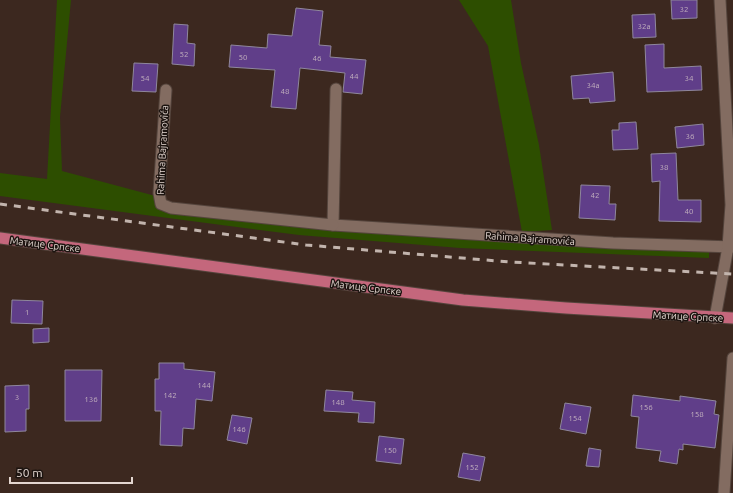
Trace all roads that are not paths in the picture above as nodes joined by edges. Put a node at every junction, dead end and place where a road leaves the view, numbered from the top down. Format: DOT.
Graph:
graph roads {
  1 [pos="720,0"];
  2 [pos="336,89"];
  3 [pos="166,90"];
  4 [pos="333,225"];
  5 [pos="0,238"];
  6 [pos="730,247"];
  7 [pos="715,318"];
  8 [pos="733,318"];
  9 [pos="733,358"];
  10 [pos="724,493"];
  1 -- 6 [label="street"];
  2 -- 4 [label="street"];
  3 -- 4 [label="street, Rahima Bajramovića"];
  4 -- 6 [label="street, Rahima Bajramovića"];
  5 -- 7 [label="main road, Матице Српске"];
  6 -- 7 [label="street"];
  7 -- 8 [label="main road, Матице Српске"];
  9 -- 10 [label="street"];
}
